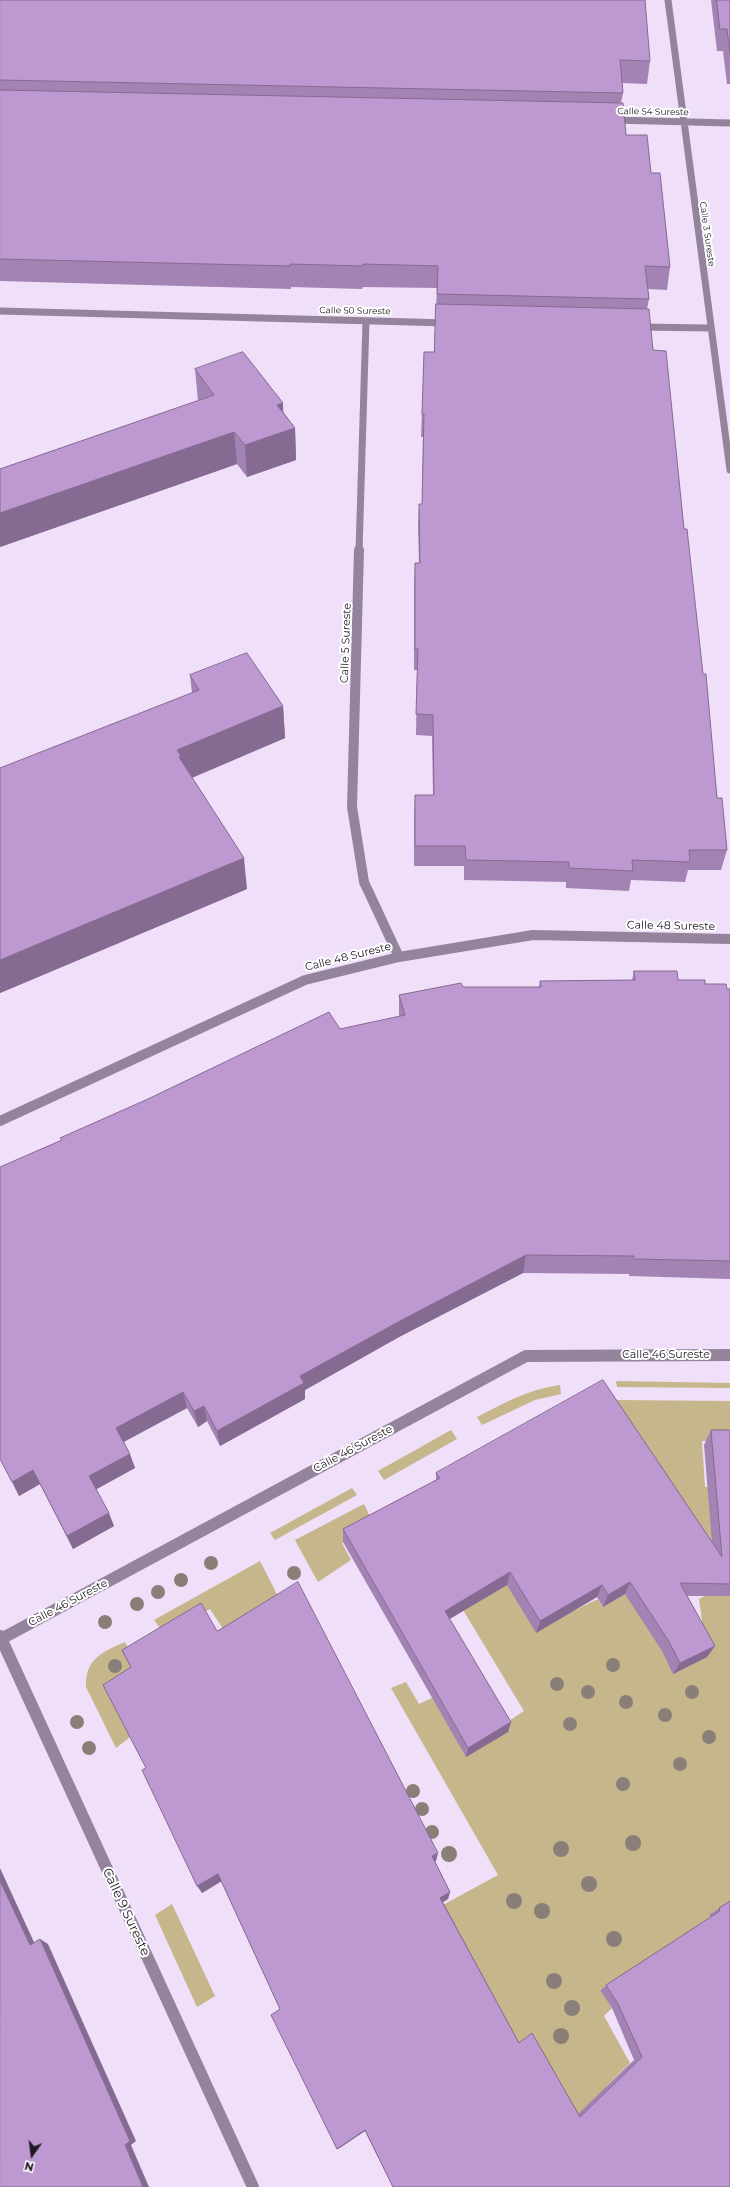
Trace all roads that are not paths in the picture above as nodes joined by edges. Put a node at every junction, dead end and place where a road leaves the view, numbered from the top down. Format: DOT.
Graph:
graph roads {
  1 [pos="668,0"];
  2 [pos="603,120"];
  3 [pos="683,122"];
  4 [pos="730,123"];
  5 [pos="0,311"];
  6 [pos="366,321"];
  7 [pos="454,323"];
  8 [pos="630,327"];
  9 [pos="710,328"];
  10 [pos="730,470"];
  11 [pos="730,939"];
  12 [pos="399,957"];
  13 [pos="0,1121"];
  14 [pos="730,1355"];
  15 [pos="1,1637"];
  16 [pos="253,2187"];
  1 -- 3 [label="street, Calle 3 Sureste"];
  2 -- 3 [label="street, Calle 54 Sureste"];
  3 -- 4 [label="street, Calle 54 Sureste"];
  3 -- 9 [label="street, Calle 3 Sureste"];
  5 -- 6 [label="street, Calle 50 Sureste"];
  6 -- 7 [label="street, Calle 50 Sureste"];
  6 -- 12 [label="street, Calle 5 Sureste"];
  8 -- 9 [label="street"];
  9 -- 10 [label="street, Calle 3 Sureste"];
  11 -- 12 [label="street, Calle 48 Sureste"];
  12 -- 13 [label="street, Calle 48 Sureste"];
  14 -- 15 [label="street, Calle 46 Sureste"];
  15 -- 16 [label="street, Calle 9 Sureste"];
}
